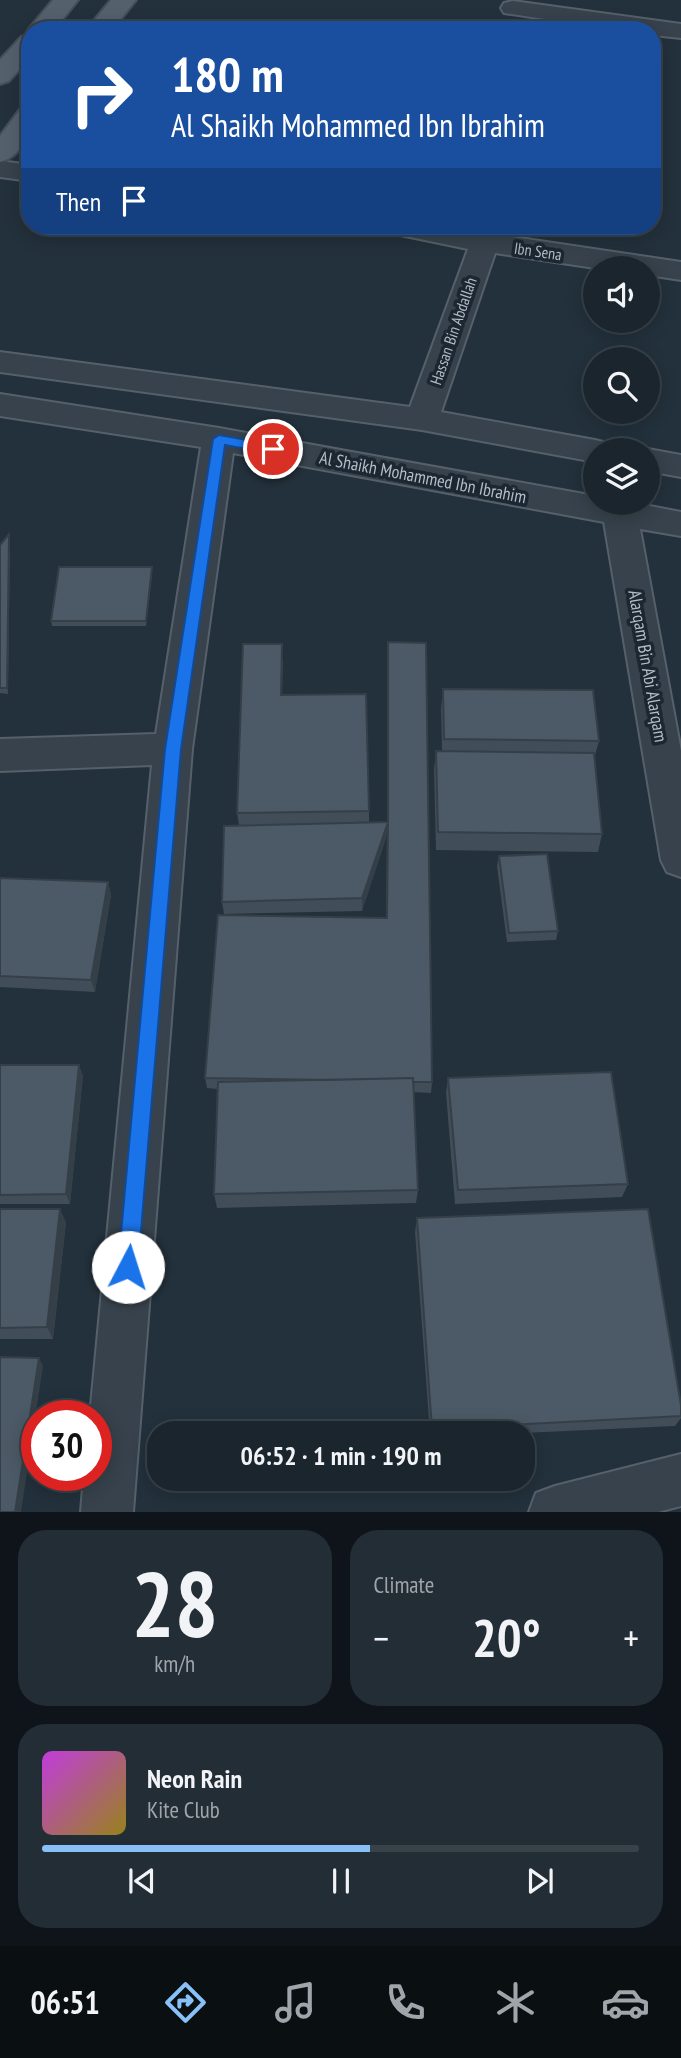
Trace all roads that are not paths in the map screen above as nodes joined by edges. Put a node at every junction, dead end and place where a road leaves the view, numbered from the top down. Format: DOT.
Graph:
graph roads {
  1 [pos="66,0"];
  2 [pos="124,0"];
  3 [pos="511,13"];
  4 [pos="48,21"];
  5 [pos="106,21"];
  6 [pos="587,21"];
  7 [pos="661,29"];
  8 [pos="681,31"];
  9 [pos="21,52"];
  10 [pos="0,76"];
  11 [pos="21,126"];
  12 [pos="0,154"];
  13 [pos="0,169"];
  14 [pos="21,172"];
  15 [pos="448,235"];
  16 [pos="484,243"];
  17 [pos="681,271"];
  18 [pos="0,362"];
  19 [pos="0,405"];
  20 [pos="422,419"];
  21 [pos="219,439"];
  22 [pos="583,449"];
  23 [pos="660,462"];
  24 [pos="681,466"];
  25 [pos="583,507"];
  26 [pos="620,515"];
  27 [pos="626,515"];
  28 [pos="681,524"];
  29 [pos="173,749"];
  30 [pos="0,755"];
  31 [pos="680,844"];
  32 [pos="681,1480"];
  33 [pos="107,1512"];
  34 [pos="555,1512"];
  1 -- 4 [label="main road"];
  2 -- 5 [label="main road"];
  3 -- 6 [label="street"];
  7 -- 8 [label="street"];
  9 -- 10 [label="main road"];
  11 -- 12 [label="main road"];
  13 -- 14 [label="street"];
  15 -- 16 [label="street, Ibn Sena"];
  16 -- 17 [label="street, Ibn Sena"];
  16 -- 20 [label="street, Hassan Bin Abdallah"];
  18 -- 20 [label="street"];
  19 -- 21 [label="street, Al Shaikh Mohammed Ibn Ibrahim"];
  20 -- 22 [label="street"];
  21 -- 25 [label="street, Al Shaikh Mohammed Ibn Ibrahim"];
  21 -- 29 [label="street"];
  23 -- 24 [label="street"];
  26 -- 31 [label="street, Alarqam Bin Abi Alarqam"];
  27 -- 28 [label="street, Al Shaikh Mohammed Ibn Ibrahim"];
  29 -- 30 [label="street"];
  29 -- 33 [label="street"];
  32 -- 34 [label="street"];
}
